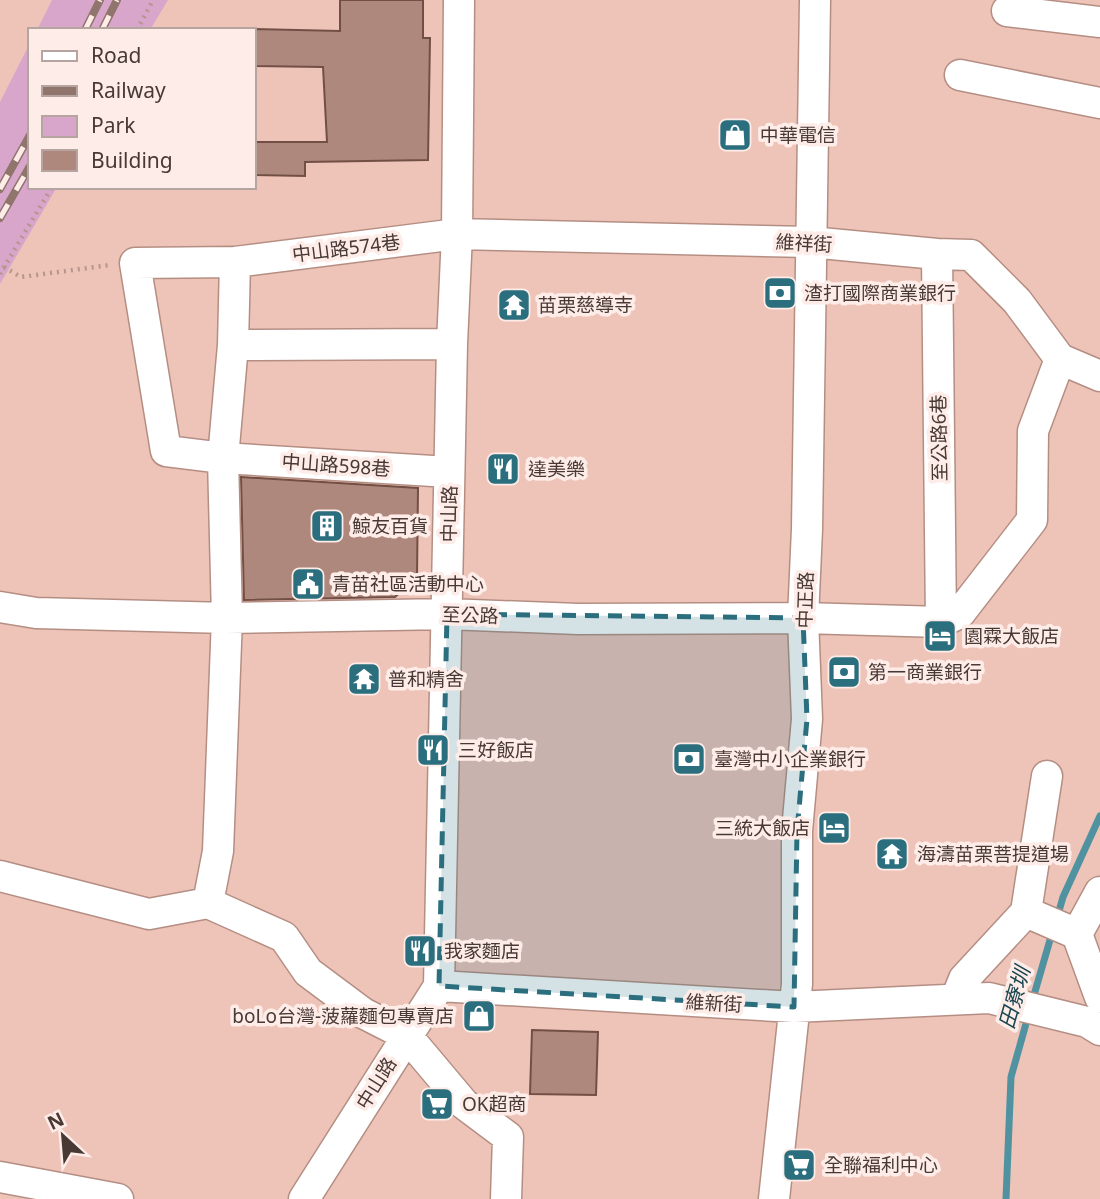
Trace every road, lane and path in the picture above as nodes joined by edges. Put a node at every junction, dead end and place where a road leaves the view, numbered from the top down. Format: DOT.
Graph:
graph roads {
  1 [pos="153,0"];
  2 [pos="459,0"];
  3 [pos="815,0"];
  4 [pos="1007,11"];
  5 [pos="1100,22"];
  6 [pos="138,28"];
  7 [pos="960,75"];
  8 [pos="1100,103"];
  9 [pos="51,189"];
  10 [pos="457,234"];
  11 [pos="810,242"];
  12 [pos="937,254"];
  13 [pos="235,262"];
  14 [pos="135,263"];
  15 [pos="4,267"];
  16 [pos="0,274"];
  17 [pos="452,344"];
  18 [pos="233,345"];
  19 [pos="1060,359"];
  20 [pos="1100,376"];
  21 [pos="223,458"];
  22 [pos="449,472"];
  23 [pos="0,607"];
  24 [pos="447,614"];
  25 [pos="227,618"];
  26 [pos="803,618"];
  27 [pos="941,622"];
  28 [pos="1047,776"];
  29 [pos="0,876"];
  30 [pos="1100,892"];
  31 [pos="208,903"];
  32 [pos="1026,912"];
  33 [pos="1077,934"];
  34 [pos="439,986"];
  35 [pos="956,999"];
  36 [pos="794,1007"];
  37 [pos="1096,1017"];
  38 [pos="406,1035"];
  39 [pos="0,1177"];
  40 [pos="118,1199"];
  41 [pos="304,1199"];
  42 [pos="506,1199"];
  43 [pos="774,1199"];
  1 -- 6 [label="path"];
  2 -- 10 [label="street, 中山路"];
  3 -- 11 [label="street, 中正路"];
  4 -- 5 [label="street"];
  7 -- 8 [label="street"];
  9 -- 15 [label="path"];
  10 -- 11 [label="street, 維祥街"];
  10 -- 13 [label="street, 中山路574巷"];
  10 -- 17 [label="street, 中山路"];
  11 -- 12 [label="street, 維祥街"];
  11 -- 26 [label="street, 中正路"];
  12 -- 19 [label="street, 維祥街"];
  12 -- 27 [label="street, 至公路6巷"];
  13 -- 14 [label="street, 中山路574巷"];
  13 -- 18 [label="street"];
  14 -- 15 [label="path"];
  14 -- 21 [label="street, 中山路598巷"];
  15 -- 16 [label="path"];
  17 -- 18 [label="street"];
  17 -- 22 [label="street, 中山路"];
  18 -- 21 [label="street"];
  19 -- 20 [label="street"];
  19 -- 27 [label="street"];
  21 -- 22 [label="street, 中山路598巷"];
  21 -- 25 [label="street"];
  22 -- 24 [label="street, 中山路"];
  23 -- 25 [label="street, 至公路"];
  24 -- 25 [label="street, 至公路"];
  24 -- 26 [label="street, 至公路"];
  24 -- 34 [label="street, 中山路"];
  25 -- 31 [label="street"];
  26 -- 27 [label="street, 至公路"];
  26 -- 36 [label="street, 中正路"];
  28 -- 32 [label="street"];
  29 -- 31 [label="street"];
  30 -- 33 [label="street"];
  31 -- 38 [label="street"];
  32 -- 33 [label="street"];
  32 -- 35 [label="street"];
  33 -- 37 [label="street"];
  34 -- 36 [label="street, 維新街"];
  34 -- 38 [label="street, 中山路"];
  35 -- 36 [label="street, 維新街"];
  35 -- 37 [label="street, 維新街"];
  36 -- 43 [label="street, 中正路"];
  38 -- 41 [label="street, 中山路"];
  38 -- 42 [label="street"];
  39 -- 40 [label="street"];
}
